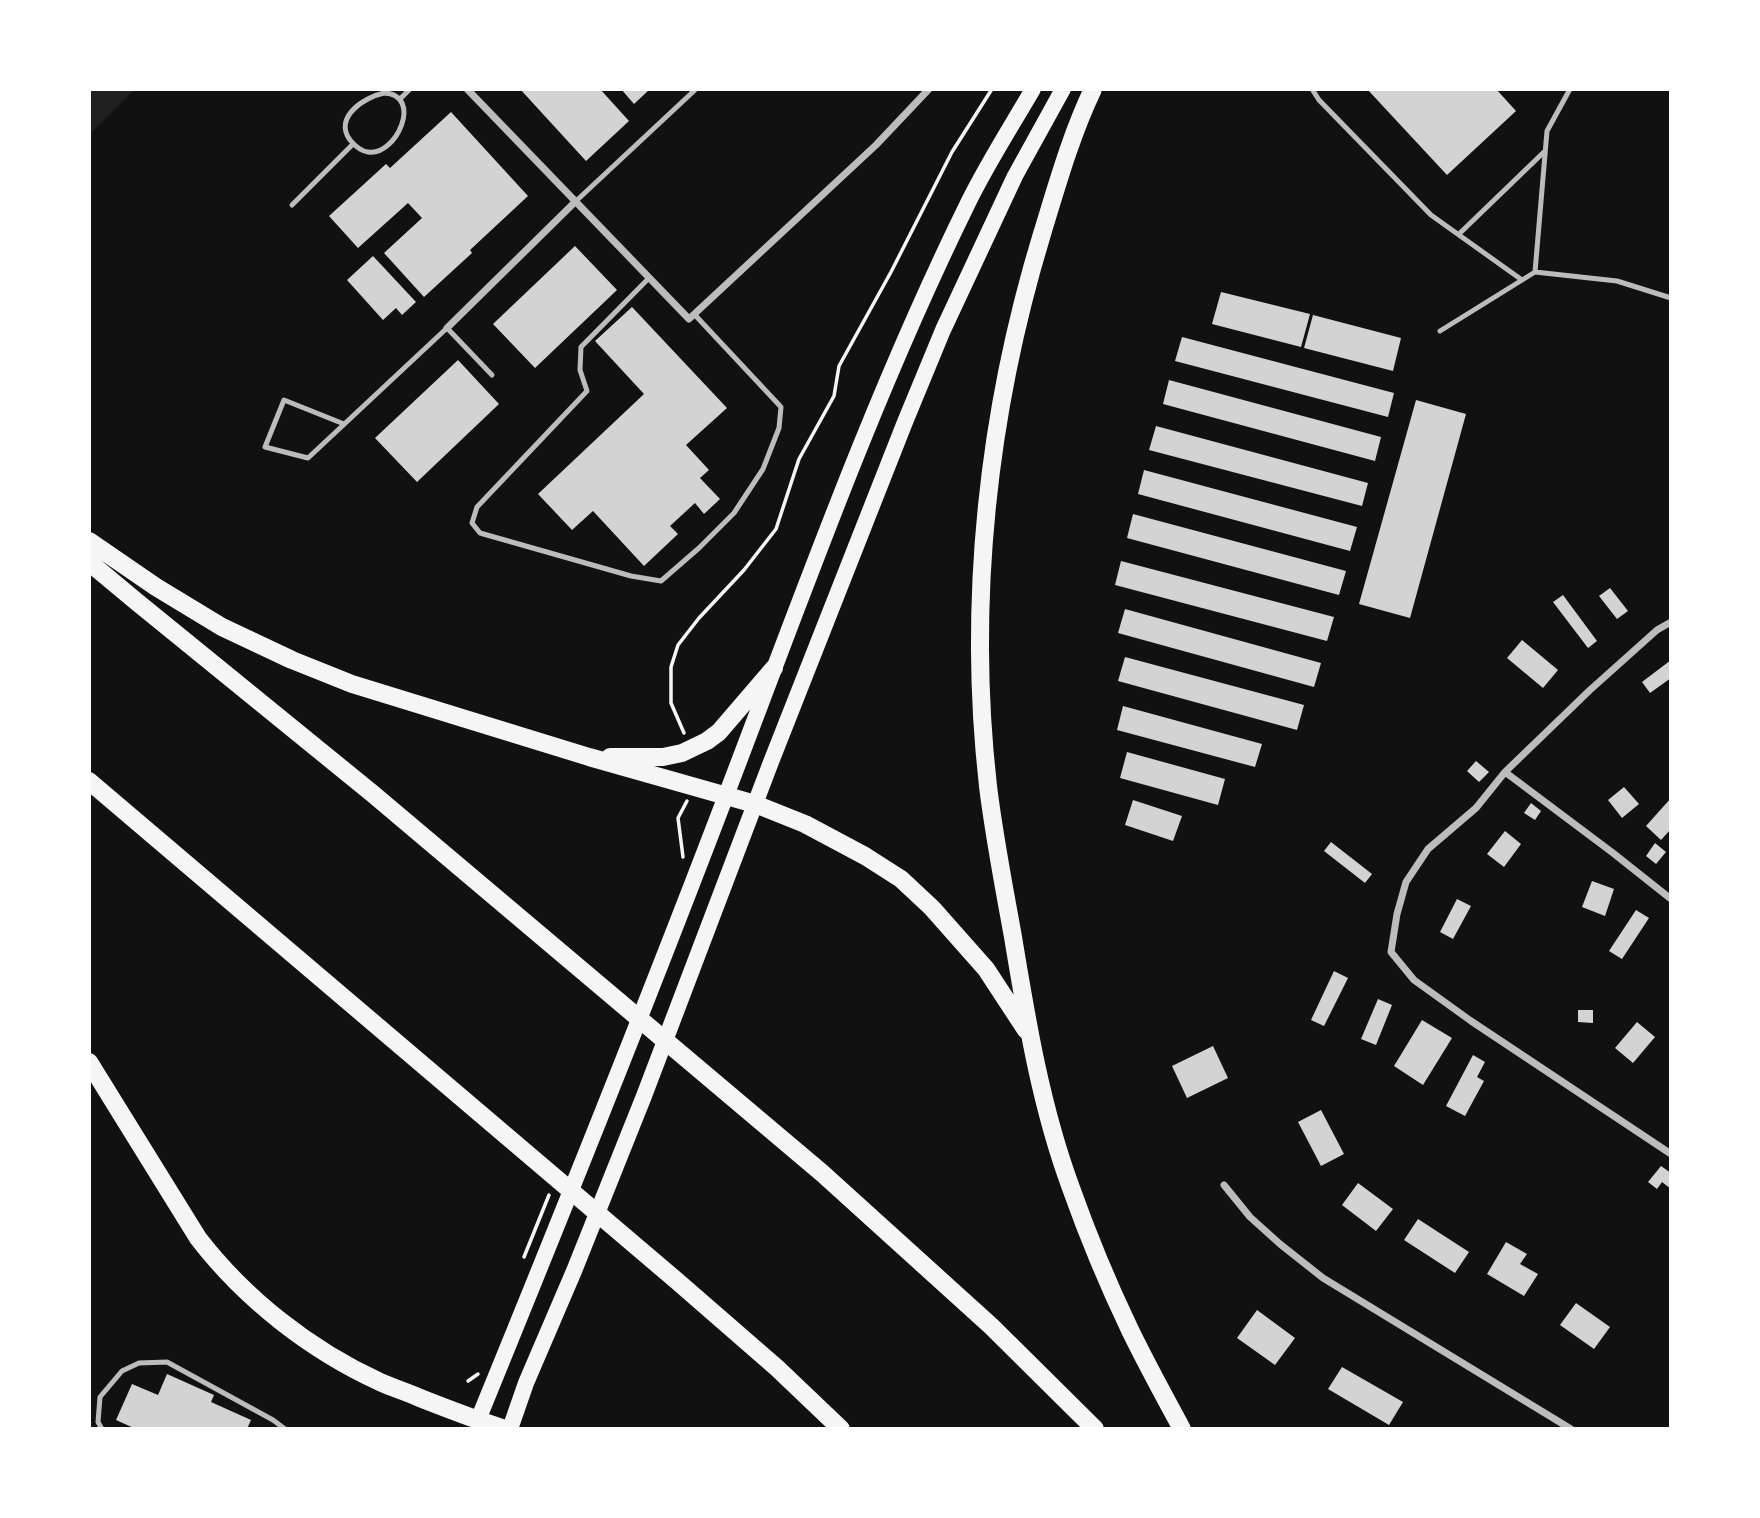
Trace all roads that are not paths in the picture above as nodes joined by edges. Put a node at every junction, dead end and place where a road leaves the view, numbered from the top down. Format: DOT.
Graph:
graph roads {
  1 [pos="410,89"];
  2 [pos="467,89"];
  3 [pos="696,89"];
  4 [pos="929,89"];
  5 [pos="1032,89"];
  6 [pos="1063,89"];
  7 [pos="1093,89"];
  8 [pos="1312,89"];
  9 [pos="1570,89"];
  10 [pos="400,99"];
  11 [pos="353,144"];
  12 [pos="1545,151"];
  13 [pos="575,202"];
  14 [pos="292,205"];
  15 [pos="1458,234"];
  16 [pos="1535,272"];
  17 [pos="649,278"];
  18 [pos="1522,280"];
  19 [pos="1671,298"];
  20 [pos="694,314"];
  21 [pos="447,328"];
  22 [pos="1440,331"];
  23 [pos="492,375"];
  24 [pos="344,424"];
  25 [pos="89,541"];
  26 [pos="89,562"];
  27 [pos="1671,622"];
  28 [pos="774,668"];
  29 [pos="589,757"];
  30 [pos="1505,772"];
  31 [pos="89,781"];
  32 [pos="726,796"];
  33 [pos="755,804"];
  34 [pos="1671,899"];
  35 [pos="1030,1036"];
  36 [pos="89,1062"];
  37 [pos="1671,1154"];
  38 [pos="1224,1185"];
  39 [pos="478,1420"];
  40 [pos="102,1429"];
  41 [pos="285,1429"];
  42 [pos="508,1429"];
  43 [pos="841,1429"];
  44 [pos="1095,1429"];
  45 [pos="1182,1429"];
  46 [pos="1571,1429"];
  1 -- 10 [label="lane"];
  2 -- 13 [label="street"];
  3 -- 13 [label="lane"];
  4 -- 20 [label="street"];
  5 -- 28 [label="highway"];
  6 -- 33 [label="highway"];
  7 -- 35 [label="highway"];
  8 -- 15 [label="lane"];
  9 -- 12 [label="lane"];
  10 -- 11 [label="lane"];
  10 -- 11 [label="lane"];
  11 -- 14 [label="lane"];
  12 -- 15 [label="lane"];
  12 -- 16 [label="lane"];
  13 -- 17 [label="street"];
  13 -- 21 [label="street"];
  15 -- 18 [label="lane"];
  16 -- 18 [label="lane"];
  16 -- 19 [label="lane"];
  17 -- 20 [label="street"];
  17 -- 20 [label="lane"];
  18 -- 22 [label="lane"];
  21 -- 23 [label="lane"];
  21 -- 24 [label="lane"];
  24 -- 24 [label="lane"];
  25 -- 29 [label="highway"];
  26 -- 44 [label="highway"];
  27 -- 30 [label="street"];
  28 -- 29 [label="highway"];
  28 -- 32 [label="highway"];
  29 -- 32 [label="highway"];
  30 -- 34 [label="street"];
  30 -- 37 [label="street"];
  31 -- 43 [label="highway"];
  32 -- 33 [label="highway"];
  32 -- 39 [label="highway"];
  33 -- 35 [label="highway"];
  33 -- 42 [label="highway"];
  35 -- 45 [label="highway"];
  36 -- 39 [label="highway"];
  38 -- 46 [label="street"];
  39 -- 42 [label="highway"];
  40 -- 41 [label="lane"];
}
